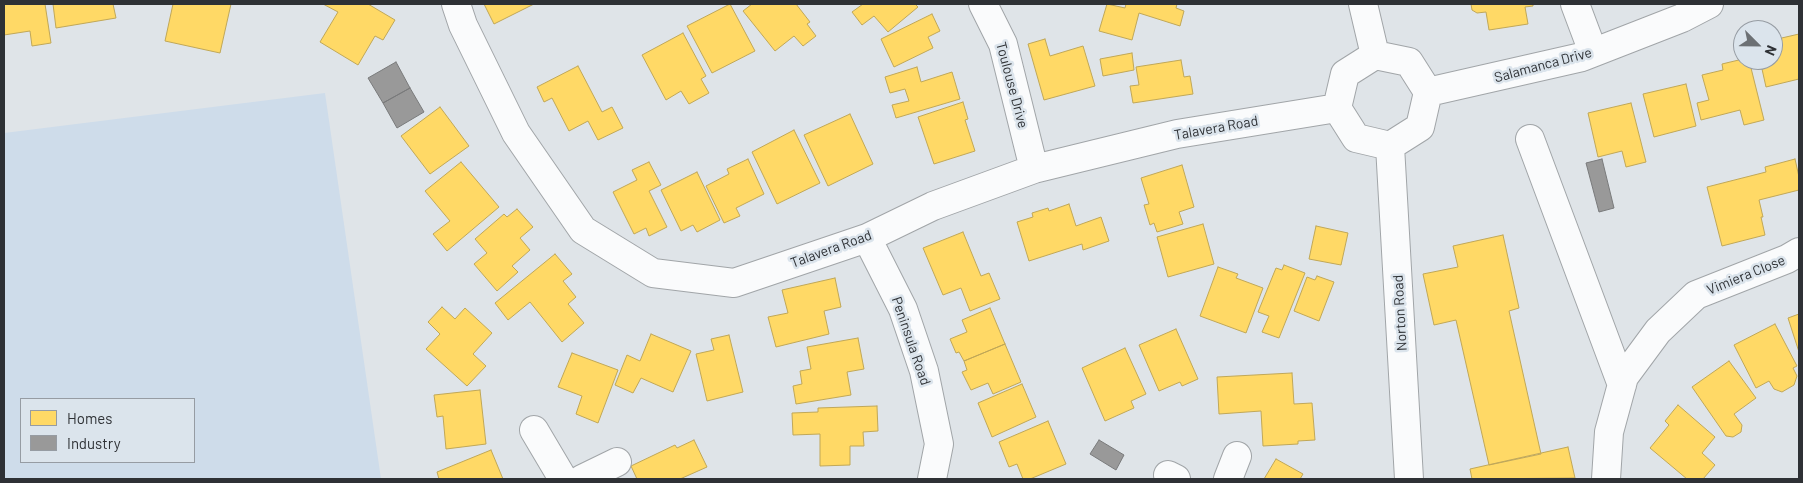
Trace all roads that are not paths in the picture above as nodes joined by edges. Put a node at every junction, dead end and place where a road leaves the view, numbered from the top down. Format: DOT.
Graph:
graph roads {
  1 [pos="456,4"];
  2 [pos="983,4"];
  3 [pos="1362,4"];
  4 [pos="1575,4"];
  5 [pos="1710,4"];
  6 [pos="1592,52"];
  7 [pos="1375,55"];
  8 [pos="1428,92"];
  9 [pos="1337,108"];
  10 [pos="1530,140"];
  11 [pos="1390,146"];
  12 [pos="1034,169"];
  13 [pos="867,238"];
  14 [pos="1799,252"];
  15 [pos="1622,385"];
  16 [pos="534,430"];
  17 [pos="617,462"];
  18 [pos="563,479"];
  19 [pos="582,479"];
  20 [pos="932,479"];
  21 [pos="1409,479"];
  22 [pos="1606,479"];
  1 -- 13 [label="street, Talavera Road"];
  2 -- 12 [label="street, Toulouse Drive"];
  3 -- 7 [label="street"];
  4 -- 6 [label="street"];
  5 -- 6 [label="street, Salamanca Drive"];
  6 -- 8 [label="street, Salamanca Drive"];
  7 -- 8 [label="street"];
  7 -- 9 [label="street"];
  8 -- 11 [label="street"];
  9 -- 11 [label="street"];
  9 -- 12 [label="street, Talavera Road"];
  10 -- 15 [label="street"];
  11 -- 21 [label="street, Norton Road"];
  12 -- 13 [label="street, Talavera Road"];
  13 -- 20 [label="street, Peninsula Road"];
  14 -- 15 [label="street, Vimiera Close"];
  15 -- 22 [label="street, Vimiera Close"];
  16 -- 18 [label="street"];
  17 -- 19 [label="street"];
}
